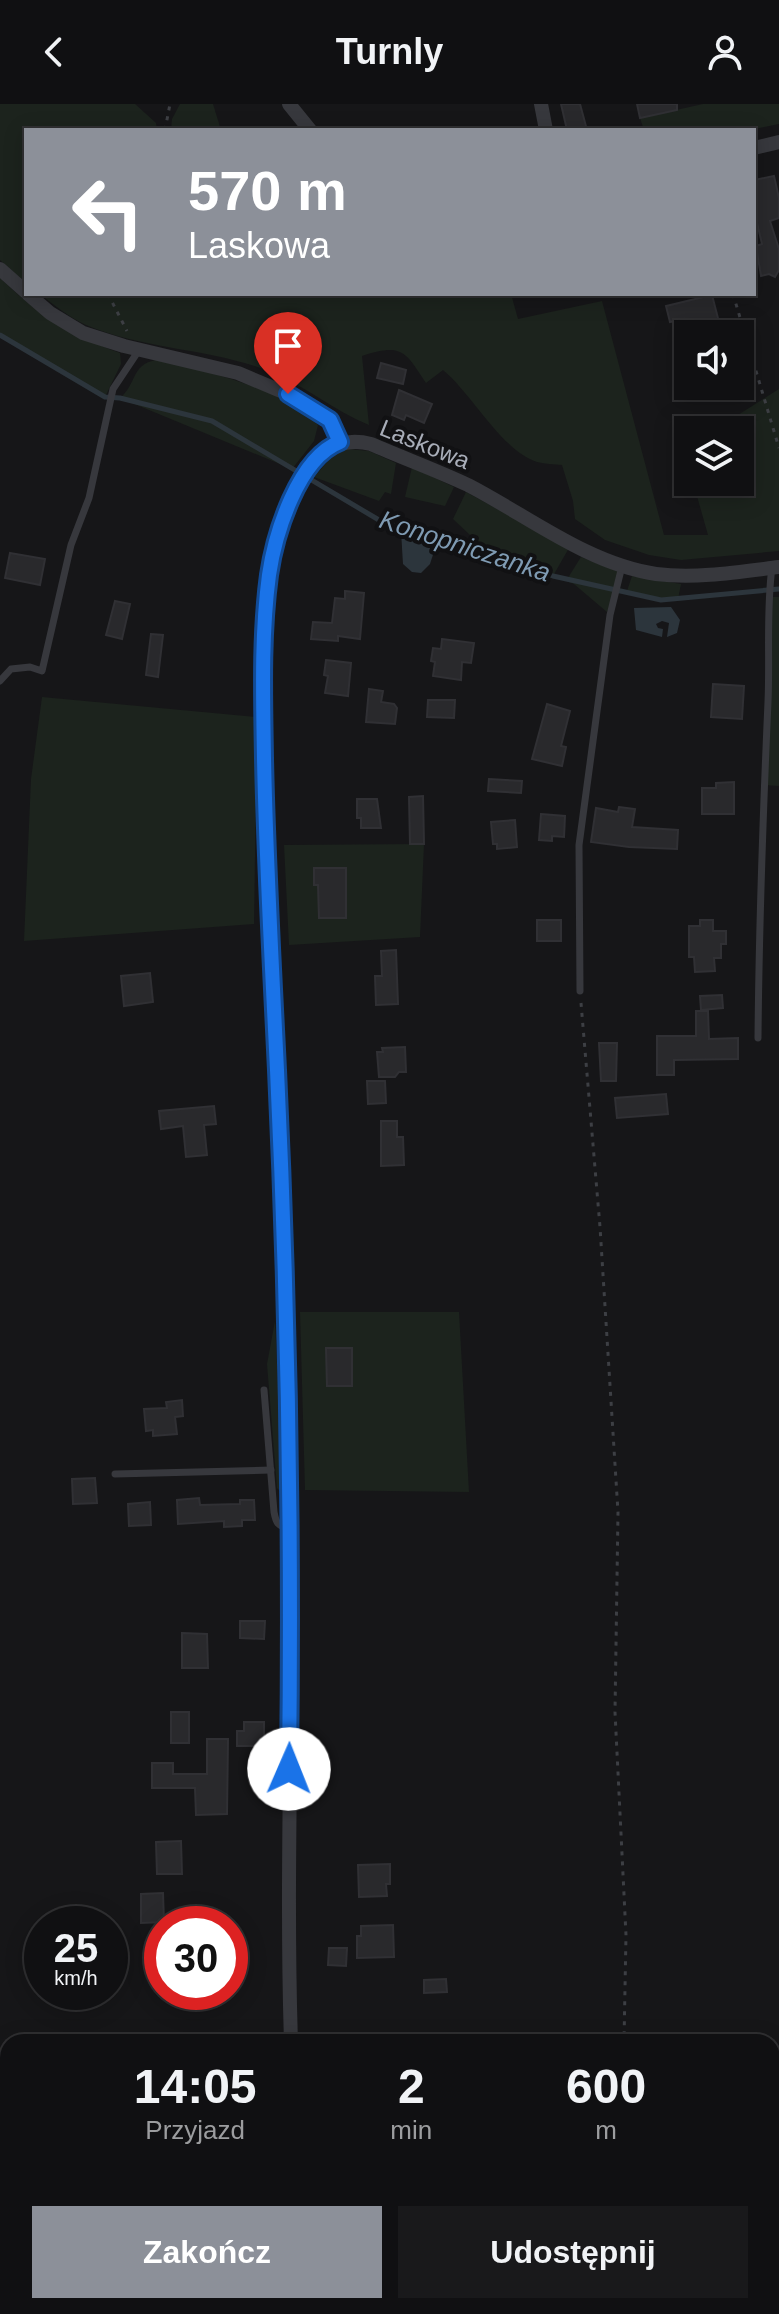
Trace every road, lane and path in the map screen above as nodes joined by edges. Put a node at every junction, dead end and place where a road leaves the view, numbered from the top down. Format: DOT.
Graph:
graph roads {
  1 [pos="170,104"];
  2 [pos="289,104"];
  3 [pos="541,104"];
  4 [pos="165,128"];
  5 [pos="308,128"];
  6 [pos="546,128"];
  7 [pos="779,142"];
  8 [pos="756,148"];
  9 [pos="0,269"];
  10 [pos="24,290"];
  11 [pos="30,296"];
  12 [pos="109,296"];
  13 [pos="734,296"];
  14 [pos="124,346"];
  15 [pos="141,349"];
  16 [pos="340,442"];
  17 [pos="779,448"];
  18 [pos="622,566"];
  19 [pos="776,567"];
  20 [pos="0,681"];
  21 [pos="580,991"];
  22 [pos="758,1038"];
  23 [pos="264,1390"];
  24 [pos="271,1470"];
  25 [pos="115,1474"];
  26 [pos="290,1528"];
  27 [pos="291,2034"];
  28 [pos="624,2034"];
  1 -- 4 [label="path"];
  2 -- 5 [label="street"];
  3 -- 6 [label="street"];
  7 -- 8 [label="street"];
  9 -- 10 [label="street, Laskowa"];
  11 -- 14 [label="street, Laskowa"];
  12 -- 14 [label="path"];
  13 -- 17 [label="path"];
  14 -- 15 [label="street, Laskowa"];
  15 -- 16 [label="street, Laskowa"];
  15 -- 20 [label="lane"];
  16 -- 18 [label="street, Laskowa"];
  16 -- 26 [label="street"];
  18 -- 19 [label="street, Laskowa"];
  18 -- 21 [label="lane"];
  19 -- 22 [label="lane"];
  21 -- 28 [label="path"];
  23 -- 24 [label="lane"];
  24 -- 25 [label="lane"];
  24 -- 26 [label="lane"];
  26 -- 27 [label="street"];
}
